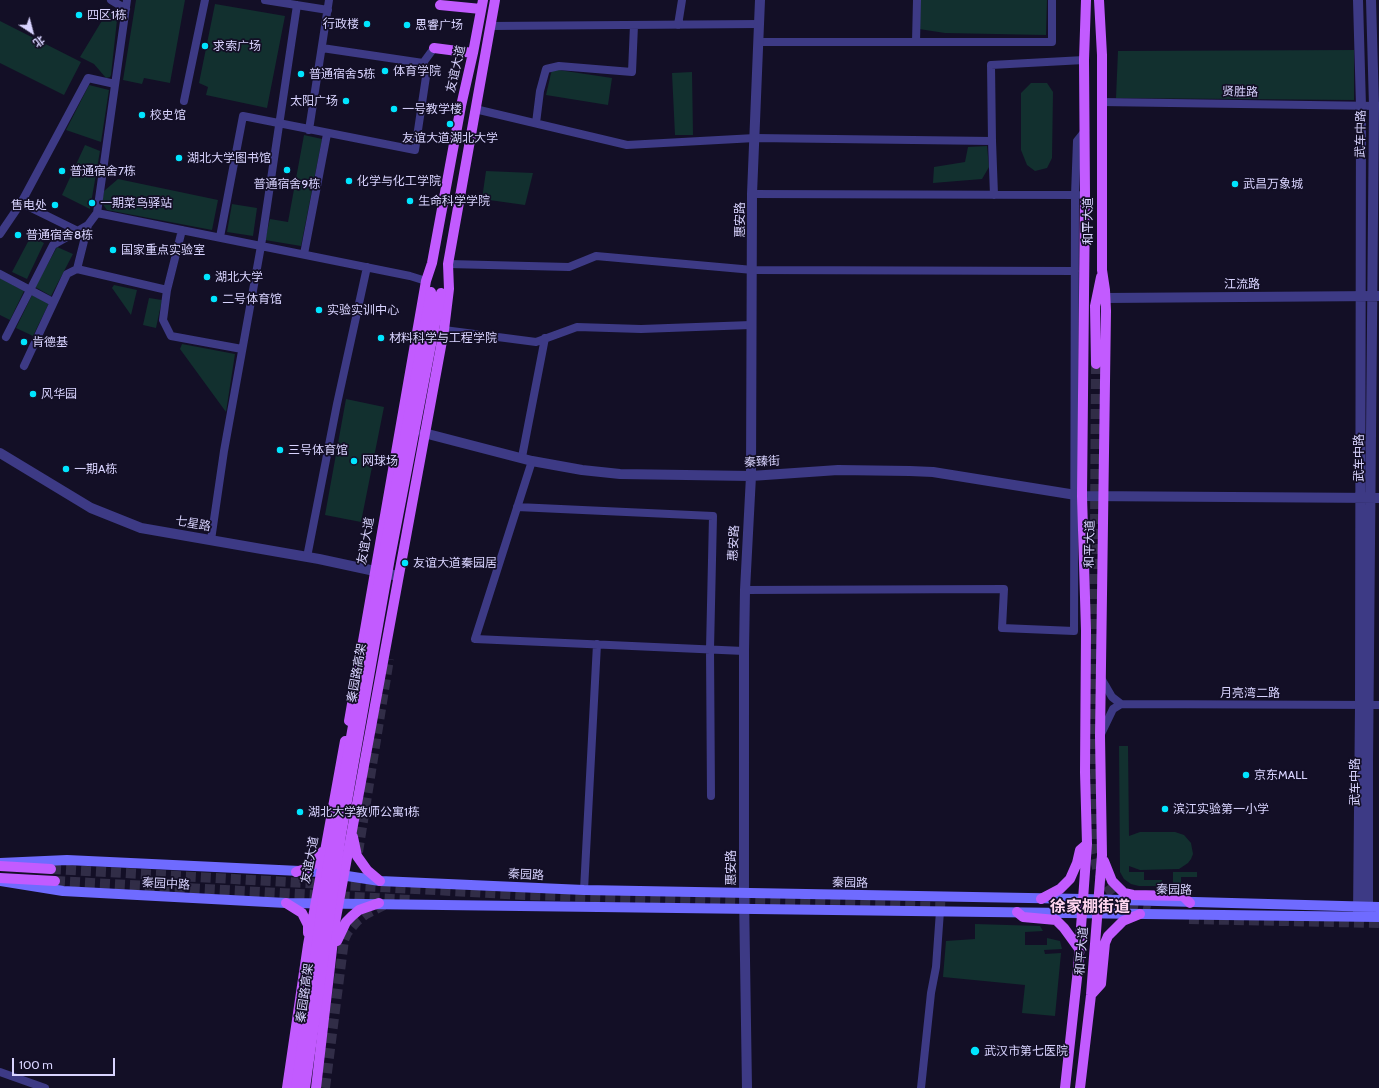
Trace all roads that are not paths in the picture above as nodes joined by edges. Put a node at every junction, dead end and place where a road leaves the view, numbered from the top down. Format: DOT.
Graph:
graph roads {
  1 [pos="111,0"];
  2 [pos="205,0"];
  3 [pos="265,0"];
  4 [pos="329,0"];
  5 [pos="495,0"];
  6 [pos="682,0"];
  7 [pos="760,0"];
  8 [pos="918,0"];
  9 [pos="1052,0"];
  10 [pos="1086,0"];
  11 [pos="1099,0"];
  12 [pos="1358,0"];
  13 [pos="1371,0"];
  14 [pos="440,3"];
  15 [pos="126,4"];
  16 [pos="297,5"];
  17 [pos="482,5"];
  18 [pos="328,10"];
  19 [pos="759,24"];
  20 [pos="634,25"];
  21 [pos="678,25"];
  22 [pos="490,26"];
  23 [pos="758,42"];
  24 [pos="916,42"];
  25 [pos="322,48"];
  26 [pos="434,48"];
  27 [pos="473,54"];
  28 [pos="1084,60"];
  29 [pos="423,63"];
  30 [pos="115,84"];
  31 [pos="184,101"];
  32 [pos="1101,102"];
  33 [pos="1361,106"];
  34 [pos="1377,106"];
  35 [pos="475,109"];
  36 [pos="536,123"];
  37 [pos="279,124"];
  38 [pos="309,130"];
  39 [pos="327,134"];
  40 [pos="755,138"];
  41 [pos="992,141"];
  42 [pos="752,194"];
  43 [pos="994,195"];
  44 [pos="1080,195"];
  45 [pos="21,203"];
  46 [pos="97,213"];
  47 [pos="88,225"];
  48 [pos="78,230"];
  49 [pos="182,230"];
  50 [pos="0,234"];
  51 [pos="220,238"];
  52 [pos="261,246"];
  53 [pos="304,254"];
  54 [pos="432,264"];
  55 [pos="448,264"];
  56 [pos="367,267"];
  57 [pos="77,269"];
  58 [pos="753,270"];
  59 [pos="1102,270"];
  60 [pos="1075,271"];
  61 [pos="0,274"];
  62 [pos="426,281"];
  63 [pos="30,290"];
  64 [pos="167,290"];
  65 [pos="436,293"];
  66 [pos="1360,296"];
  67 [pos="1375,296"];
  68 [pos="1105,298"];
  69 [pos="53,302"];
  70 [pos="751,325"];
  71 [pos="444,330"];
  72 [pos="6,337"];
  73 [pos="545,338"];
  74 [pos="242,349"];
  75 [pos="1096,364"];
  76 [pos="24,366"];
  77 [pos="424,433"];
  78 [pos="0,453"];
  79 [pos="522,457"];
  80 [pos="532,461"];
  81 [pos="751,476"];
  82 [pos="1078,495"];
  83 [pos="1103,496"];
  84 [pos="1359,498"];
  85 [pos="1375,498"];
  86 [pos="517,507"];
  87 [pos="211,540"];
  88 [pos="307,557"];
  89 [pos="374,571"];
  90 [pos="398,576"];
  91 [pos="745,590"];
  92 [pos="389,625"];
  93 [pos="597,644"];
  94 [pos="710,649"];
  95 [pos="744,650"];
  96 [pos="389,659"];
  97 [pos="1101,677"];
  98 [pos="1121,704"];
  99 [pos="1370,705"];
  100 [pos="1100,736"];
  101 [pos="711,796"];
  102 [pos="353,823"];
  103 [pos="328,835"];
  104 [pos="1087,844"];
  105 [pos="1102,855"];
  106 [pos="0,863"];
  107 [pos="0,866"];
  108 [pos="51,869"];
  109 [pos="296,872"];
  110 [pos="320,872"];
  111 [pos="344,875"];
  112 [pos="0,878"];
  113 [pos="0,881"];
  114 [pos="55,881"];
  115 [pos="380,881"];
  116 [pos="584,890"];
  117 [pos="744,895"];
  118 [pos="1042,899"];
  119 [pos="1084,899"];
  120 [pos="1099,900"];
  121 [pos="379,902"];
  122 [pos="286,903"];
  123 [pos="316,903"];
  124 [pos="336,903"];
  125 [pos="1190,903"];
  126 [pos="1379,907"];
  127 [pos="744,908"];
  128 [pos="940,911"];
  129 [pos="1017,912"];
  130 [pos="1083,912"];
  131 [pos="1098,913"];
  132 [pos="1366,913"];
  133 [pos="1140,914"];
  134 [pos="308,945"];
  135 [pos="1080,950"];
  136 [pos="327,990"];
  137 [pos="1091,995"];
  138 [pos="0,1072"];
  139 [pos="45,1088"];
  140 [pos="287,1088"];
  141 [pos="296,1088"];
  142 [pos="305,1088"];
  143 [pos="316,1088"];
  144 [pos="747,1088"];
  145 [pos="921,1088"];
  146 [pos="1065,1088"];
  147 [pos="1080,1088"];
  1 -- 15 [label="street"];
  2 -- 31 [label="street"];
  3 -- 16 [label="street"];
  4 -- 18 [label="street"];
  5 -- 22 [label="main road, 友谊大道"];
  6 -- 21 [label="street"];
  7 -- 19 [label="street, 惠安路"];
  8 -- 24 [label="street"];
  9 -- 24 [label="street"];
  10 -- 28 [label="main road, 和平大道"];
  11 -- 32 [label="main road, 和平大道"];
  12 -- 33 [label="street, 武车中路"];
  13 -- 34 [label="street, 武车中路"];
  14 -- 17 [label="main road"];
  15 -- 30 [label="street"];
  16 -- 18 [label="street"];
  16 -- 37 [label="street"];
  17 -- 27 [label="main road, 友谊大道"];
  18 -- 25 [label="street"];
  19 -- 21 [label="street"];
  19 -- 23 [label="street, 惠安路"];
  20 -- 21 [label="street"];
  20 -- 22 [label="street"];
  20 -- 36 [label="street"];
  22 -- 35 [label="main road, 友谊大道"];
  23 -- 24 [label="street"];
  23 -- 40 [label="street, 惠安路"];
  25 -- 29 [label="street"];
  25 -- 38 [label="street"];
  26 -- 27 [label="main road"];
  26 -- 29 [label="street"];
  27 -- 54 [label="main road, 友谊大道"];
  28 -- 41 [label="street"];
  28 -- 44 [label="main road, 和平大道"];
  29 -- 39 [label="street"];
  30 -- 45 [label="street"];
  30 -- 46 [label="street"];
  32 -- 33 [label="street, 贤胜路"];
  32 -- 59 [label="main road, 和平大道"];
  33 -- 34 [label="street, 贤胜路"];
  33 -- 66 [label="street, 武车中路"];
  34 -- 67 [label="street, 武车中路"];
  35 -- 36 [label="street"];
  35 -- 55 [label="main road, 友谊大道"];
  36 -- 40 [label="street"];
  37 -- 38 [label="street"];
  37 -- 51 [label="street"];
  37 -- 52 [label="street"];
  38 -- 39 [label="street"];
  39 -- 53 [label="street"];
  40 -- 41 [label="street"];
  40 -- 42 [label="street, 惠安路"];
  41 -- 43 [label="street"];
  42 -- 43 [label="street"];
  42 -- 58 [label="street, 惠安路"];
  43 -- 44 [label="street"];
  44 -- 60 [label="street"];
  44 -- 82 [label="main road, 和平大道"];
  45 -- 48 [label="street"];
  45 -- 50 [label="street"];
  46 -- 47 [label="street"];
  46 -- 49 [label="street"];
  47 -- 48 [label="street"];
  47 -- 57 [label="street"];
  48 -- 63 [label="street"];
  49 -- 51 [label="street"];
  49 -- 64 [label="street"];
  51 -- 52 [label="street"];
  52 -- 53 [label="street"];
  52 -- 74 [label="street"];
  53 -- 56 [label="street"];
  54 -- 62 [label="main road, 友谊大道"];
  54 -- 65 [label="main road, 秦园路高架"];
  55 -- 58 [label="street"];
  55 -- 65 [label="main road, 秦园路高架"];
  55 -- 71 [label="main road, 友谊大道"];
  56 -- 62 [label="street"];
  56 -- 88 [label="street"];
  57 -- 64 [label="street"];
  57 -- 69 [label="street"];
  58 -- 60 [label="street"];
  58 -- 70 [label="street, 惠安路"];
  59 -- 68 [label="main road, 和平大道"];
  59 -- 75 [label="main road"];
  60 -- 82 [label="street"];
  61 -- 63 [label="street"];
  62 -- 89 [label="main road, 友谊大道"];
  63 -- 69 [label="street"];
  63 -- 72 [label="street"];
  64 -- 74 [label="street"];
  65 -- 141 [label="main road, 秦园路高架, bridge"];
  65 -- 142 [label="main road, 秦园路高架, bridge"];
  66 -- 67 [label="street, 江流路"];
  66 -- 68 [label="street, 江流路"];
  66 -- 84 [label="street, 武车中路"];
  67 -- 85 [label="street, 武车中路"];
  68 -- 83 [label="main road, 和平大道"];
  69 -- 76 [label="street"];
  70 -- 73 [label="street"];
  70 -- 81 [label="street, 惠安路"];
  71 -- 73 [label="street"];
  71 -- 77 [label="main road, 友谊大道"];
  73 -- 79 [label="street"];
  74 -- 87 [label="street"];
  77 -- 79 [label="street, 秦臻街"];
  77 -- 90 [label="main road, 友谊大道"];
  78 -- 87 [label="street, 七星路"];
  79 -- 80 [label="street, 秦臻街"];
  80 -- 81 [label="street, 秦臻街"];
  80 -- 86 [label="street"];
  81 -- 82 [label="street, 秦臻街"];
  81 -- 91 [label="street, 惠安路"];
  82 -- 83 [label="street, 秦臻街"];
  82 -- 91 [label="street"];
  82 -- 104 [label="main road, 和平大道"];
  83 -- 84 [label="street, 秦臻街"];
  83 -- 97 [label="main road, 和平大道"];
  84 -- 85 [label="street, 秦臻街"];
  84 -- 99 [label="street, 武车中路"];
  85 -- 99 [label="street, 武车中路"];
  86 -- 93 [label="street"];
  86 -- 94 [label="street"];
  87 -- 88 [label="street, 七星路"];
  88 -- 89 [label="street, 七星路"];
  89 -- 90 [label="street, 七星路"];
  89 -- 103 [label="main road, 友谊大道"];
  90 -- 92 [label="main road, 友谊大道"];
  91 -- 95 [label="street, 惠安路"];
  92 -- 96 [label="main road"];
  92 -- 102 [label="main road, 友谊大道"];
  93 -- 94 [label="street"];
  93 -- 116 [label="street"];
  94 -- 95 [label="street"];
  94 -- 101 [label="street"];
  95 -- 117 [label="street, 惠安路"];
  97 -- 98 [label="street"];
  97 -- 100 [label="main road, 和平大道"];
  98 -- 99 [label="street, 月亮湾二路"];
  98 -- 100 [label="street"];
  99 -- 132 [label="street, 武车中路"];
  100 -- 105 [label="main road, 和平大道"];
  102 -- 111 [label="main road, 友谊大道"];
  102 -- 115 [label="main road"];
  103 -- 109 [label="main road"];
  103 -- 110 [label="main road, 友谊大道"];
  104 -- 118 [label="main road"];
  104 -- 119 [label="main road, 和平大道"];
  105 -- 120 [label="main road, 和平大道"];
  105 -- 125 [label="main road"];
  106 -- 109 [label="main road, 秦园中路"];
  107 -- 108 [label="main road"];
  109 -- 110 [label="main road, 秦园中路"];
  110 -- 111 [label="main road, 秦园路"];
  110 -- 123 [label="main road, 友谊大道"];
  111 -- 115 [label="main road, 秦园路"];
  111 -- 124 [label="main road, 友谊大道"];
  112 -- 114 [label="main road"];
  113 -- 122 [label="main road, 秦园中路"];
  115 -- 116 [label="main road, 秦园路"];
  116 -- 117 [label="main road, 秦园路"];
  117 -- 118 [label="main road, 秦园路"];
  117 -- 127 [label="street, 惠安路"];
  118 -- 119 [label="main road, 秦园路"];
  119 -- 120 [label="main road, 秦园路"];
  119 -- 130 [label="main road, 和平大道"];
  120 -- 125 [label="main road, 秦园路"];
  120 -- 131 [label="main road, 和平大道"];
  121 -- 124 [label="main road, 秦园路"];
  121 -- 127 [label="main road, 秦园路"];
  121 -- 136 [label="main road"];
  122 -- 123 [label="main road, 秦园中路"];
  122 -- 134 [label="main road"];
  123 -- 124 [label="main road, 秦园中路"];
  123 -- 134 [label="main road, 友谊大道"];
  124 -- 136 [label="main road, 友谊大道"];
  125 -- 132 [label="main road, 秦园路"];
  126 -- 132 [label="main road, 秦园路"];
  127 -- 128 [label="main road, 秦园路"];
  127 -- 144 [label="street, 惠安路"];
  128 -- 129 [label="main road, 秦园路"];
  128 -- 145 [label="street"];
  129 -- 130 [label="main road, 秦园路"];
  129 -- 135 [label="main road"];
  130 -- 131 [label="main road, 秦园路"];
  130 -- 135 [label="main road, 和平大道"];
  131 -- 133 [label="main road, 秦园路"];
  131 -- 137 [label="main road, 和平大道"];
  132 -- 133 [label="main road, 秦园路"];
  133 -- 137 [label="main road"];
  134 -- 140 [label="main road, 友谊大道"];
  135 -- 146 [label="main road, 和平大道"];
  136 -- 143 [label="main road, 友谊大道"];
  137 -- 147 [label="main road, 和平大道"];
  138 -- 139 [label="street"];
}
